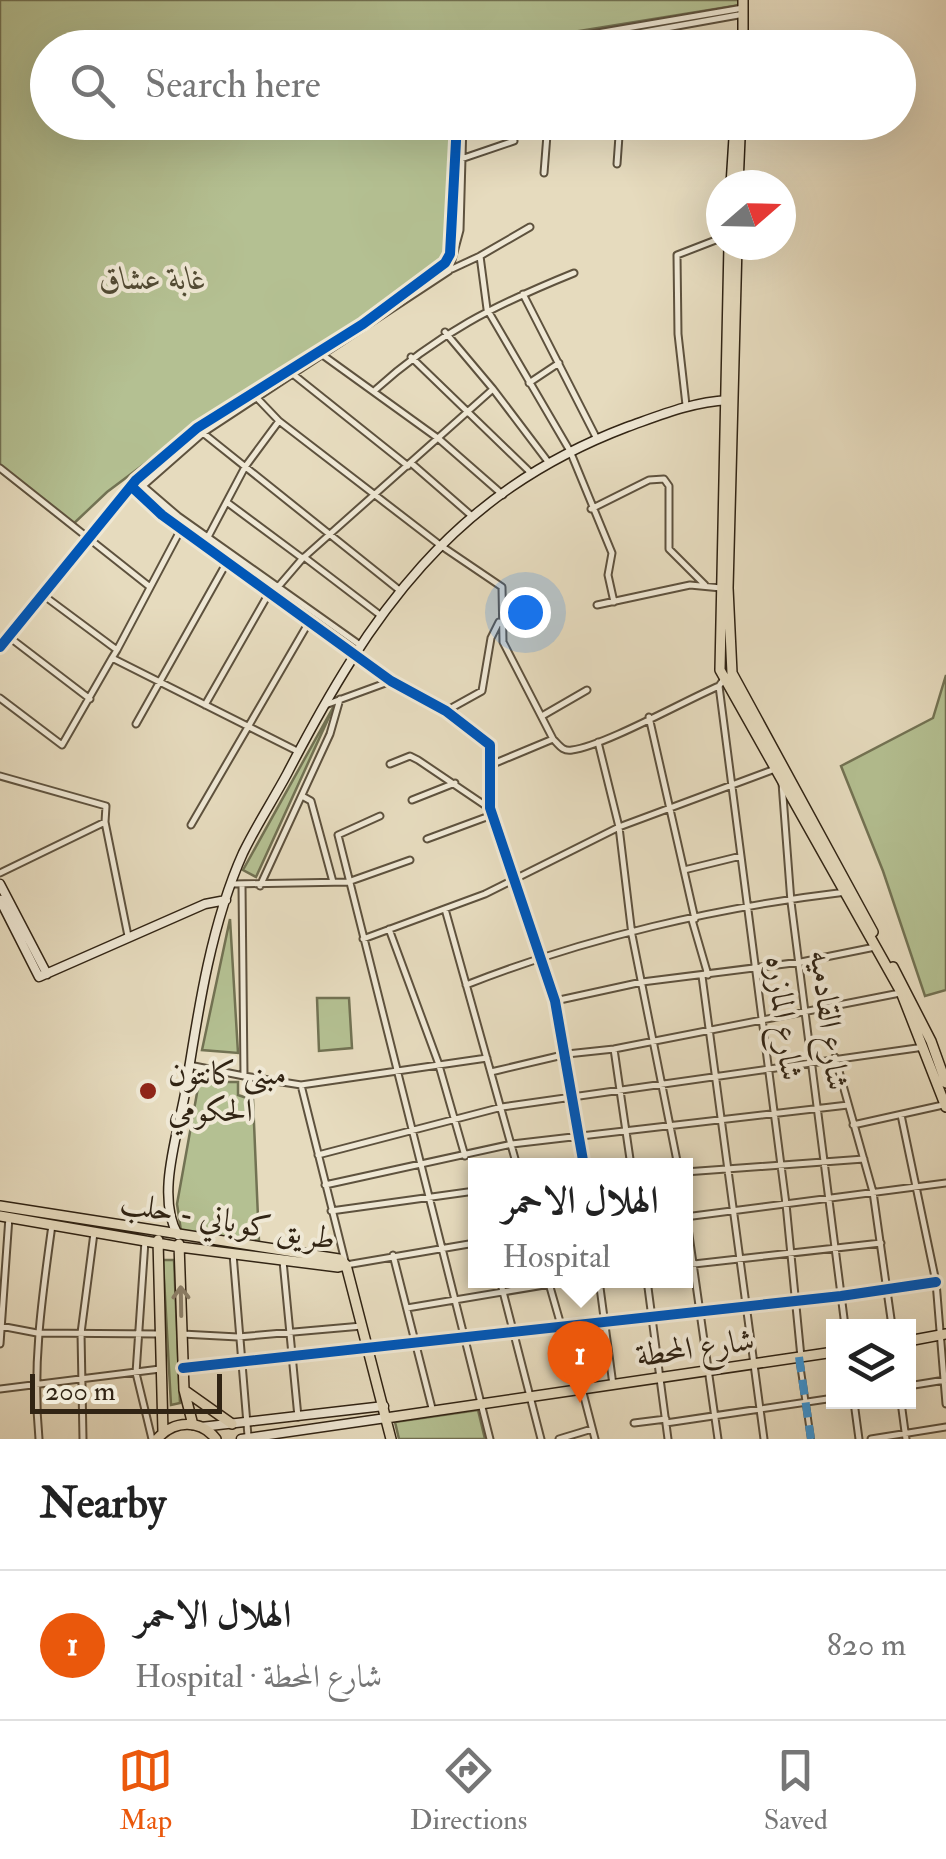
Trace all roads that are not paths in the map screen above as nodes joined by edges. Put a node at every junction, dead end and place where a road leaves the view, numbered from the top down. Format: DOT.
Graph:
graph roads {
  1 [pos="743,8"];
  2 [pos="615,30"];
  3 [pos="645,30"];
  4 [pos="459,140"];
  5 [pos="460,140"];
  6 [pos="547,140"];
  7 [pos="619,140"];
  8 [pos="736,140"];
  9 [pos="514,141"];
  10 [pos="461,160"];
  11 [pos="617,164"];
  12 [pos="735,170"];
  13 [pos="544,173"];
  14 [pos="530,227"];
  15 [pos="706,244"];
  16 [pos="480,256"];
  17 [pos="728,260"];
  18 [pos="736,260"];
  19 [pos="450,271"];
  20 [pos="574,272"];
  21 [pos="523,294"];
  22 [pos="487,309"];
  23 [pos="444,332"];
  24 [pos="323,356"];
  25 [pos="410,357"];
  26 [pos="559,363"];
  27 [pos="294,375"];
  28 [pos="528,383"];
  29 [pos="493,388"];
  30 [pos="374,391"];
  31 [pos="258,399"];
  32 [pos="729,400"];
  33 [pos="686,405"];
  34 [pos="465,410"];
  35 [pos="279,421"];
  36 [pos="204,434"];
  37 [pos="439,439"];
  38 [pos="597,439"];
  39 [pos="570,451"];
  40 [pos="549,462"];
  41 [pos="409,464"];
  42 [pos="245,467"];
  43 [pos="0,468"];
  44 [pos="532,474"];
  45 [pos="136,486"];
  46 [pos="376,493"];
  47 [pos="503,494"];
  48 [pos="228,503"];
  49 [pos="591,510"];
  50 [pos="475,519"];
  51 [pos="182,529"];
  52 [pos="332,532"];
  53 [pos="208,537"];
  54 [pos="87,541"];
  55 [pos="440,545"];
  56 [pos="303,558"];
  57 [pos="227,562"];
  58 [pos="704,584"];
  59 [pos="150,587"];
  60 [pos="278,587"];
  61 [pos="723,588"];
  62 [pos="398,589"];
  63 [pos="269,593"];
  64 [pos="42,595"];
  65 [pos="614,602"];
  66 [pos="597,605"];
  67 [pos="380,615"];
  68 [pos="500,621"];
  69 [pos="309,622"];
  70 [pos="8,636"];
  71 [pos="0,648"];
  72 [pos="358,649"];
  73 [pos="117,650"];
  74 [pos="112,658"];
  75 [pos="725,679"];
  76 [pos="390,680"];
  77 [pos="158,682"];
  78 [pos="587,690"];
  79 [pos="0,698"];
  80 [pos="90,698"];
  81 [pos="340,699"];
  82 [pos="205,705"];
  83 [pos="322,707"];
  84 [pos="446,711"];
  85 [pos="541,717"];
  86 [pos="649,717"];
  87 [pos="136,724"];
  88 [pos="249,726"];
  89 [pos="553,739"];
  90 [pos="598,742"];
  91 [pos="299,752"];
  92 [pos="390,764"];
  93 [pos="493,764"];
  94 [pos="782,774"];
  95 [pos="0,776"];
  96 [pos="731,782"];
  97 [pos="455,783"];
  98 [pos="302,796"];
  99 [pos="412,800"];
  100 [pos="670,807"];
  101 [pos="491,812"];
  102 [pos="380,816"];
  103 [pos="105,822"];
  104 [pos="191,826"];
  105 [pos="619,827"];
  106 [pos="428,839"];
  107 [pos="741,856"];
  108 [pos="410,860"];
  109 [pos="684,870"];
  110 [pos="0,874"];
  111 [pos="512,880"];
  112 [pos="334,882"];
  113 [pos="348,882"];
  114 [pos="0,884"];
  115 [pos="237,885"];
  116 [pos="260,886"];
  117 [pos="848,892"];
  118 [pos="0,900"];
  119 [pos="226,900"];
  120 [pos="791,902"];
  121 [pos="748,909"];
  122 [pos="445,910"];
  123 [pos="694,920"];
  124 [pos="388,929"];
  125 [pos="632,935"];
  126 [pos="128,936"];
  127 [pos="362,939"];
  128 [pos="876,947"];
  129 [pos="542,955"];
  130 [pos="800,962"];
  131 [pos="755,968"];
  132 [pos="43,975"];
  133 [pos="705,976"];
  134 [pos="642,982"];
  135 [pos="466,984"];
  136 [pos="905,994"];
  137 [pos="556,1000"];
  138 [pos="806,1011"];
  139 [pos="762,1019"];
  140 [pos="710,1028"];
  141 [pos="653,1038"];
  142 [pos="924,1047"];
  143 [pos="614,1049"];
  144 [pos="567,1054"];
  145 [pos="835,1057"];
  146 [pos="487,1058"];
  147 [pos="438,1062"];
  148 [pos="813,1062"];
  149 [pos="189,1065"];
  150 [pos="396,1068"];
  151 [pos="768,1068"];
  152 [pos="491,1072"];
  153 [pos="244,1076"];
  154 [pos="717,1076"];
  155 [pos="946,1083"];
  156 [pos="301,1085"];
  157 [pos="663,1085"];
  158 [pos="620,1091"];
  159 [pos="574,1098"];
  160 [pos="848,1105"];
  161 [pos="946,1106"];
  162 [pos="502,1108"];
  163 [pos="818,1110"];
  164 [pos="901,1114"];
  165 [pos="775,1116"];
  166 [pos="454,1121"];
  167 [pos="722,1122"];
  168 [pos="853,1124"];
  169 [pos="672,1128"];
  170 [pos="411,1130"];
  171 [pos="627,1133"];
  172 [pos="580,1138"];
  173 [pos="512,1144"];
  174 [pos="318,1155"];
  175 [pos="465,1156"];
  176 [pos="515,1158"];
  177 [pos="583,1158"];
  178 [pos="630,1158"];
  179 [pos="677,1158"];
  180 [pos="864,1158"];
  181 [pos="825,1162"];
  182 [pos="781,1164"];
  183 [pos="420,1166"];
  184 [pos="729,1168"];
  185 [pos="693,1171"];
  186 [pos="946,1183"];
  187 [pos="324,1185"];
  188 [pos="919,1187"];
  189 [pos="468,1192"];
  190 [pos="873,1192"];
  191 [pos="428,1196"];
  192 [pos="830,1199"];
  193 [pos="786,1204"];
  194 [pos="0,1206"];
  195 [pos="734,1211"];
  196 [pos="331,1212"];
  197 [pos="4,1216"];
  198 [pos="693,1216"];
  199 [pos="169,1220"];
  200 [pos="52,1225"];
  201 [pos="94,1232"];
  202 [pos="178,1235"];
  203 [pos="159,1238"];
  204 [pos="145,1241"];
  205 [pos="882,1243"];
  206 [pos="468,1245"];
  207 [pos="180,1247"];
  208 [pos="442,1248"];
  209 [pos="836,1252"];
  210 [pos="234,1254"];
  211 [pos="394,1255"];
  212 [pos="790,1256"];
  213 [pos="740,1260"];
  214 [pos="282,1261"];
  215 [pos="346,1264"];
  216 [pos="693,1265"];
  217 [pos="693,1281"];
  218 [pos="936,1282"];
  219 [pos="502,1288"];
  220 [pos="526,1288"];
  221 [pos="550,1288"];
  222 [pos="600,1288"];
  223 [pos="649,1288"];
  224 [pos="888,1288"];
  225 [pos="504,1293"];
  226 [pos="841,1296"];
  227 [pos="455,1301"];
  228 [pos="795,1301"];
  229 [pos="746,1305"];
  230 [pos="407,1308"];
  231 [pos="700,1310"];
  232 [pos="651,1316"];
  233 [pos="844,1319"];
  234 [pos="891,1319"];
  235 [pos="604,1322"];
  236 [pos="0,1326"];
  237 [pos="362,1326"];
  238 [pos="561,1326"];
  239 [pos="514,1332"];
  240 [pos="37,1333"];
  241 [pos="81,1333"];
  242 [pos="288,1333"];
  243 [pos="137,1334"];
  244 [pos="159,1334"];
  245 [pos="182,1334"];
  246 [pos="943,1335"];
  247 [pos="464,1336"];
  248 [pos="238,1337"];
  249 [pos="916,1339"];
  250 [pos="415,1341"];
  251 [pos="0,1344"];
  252 [pos="368,1348"];
  253 [pos="826,1353"];
  254 [pos="800,1357"];
  255 [pos="290,1358"];
  256 [pos="240,1363"];
  257 [pos="754,1364"];
  258 [pos="183,1368"];
  259 [pos="160,1370"];
  260 [pos="709,1370"];
  261 [pos="136,1373"];
  262 [pos="660,1378"];
  263 [pos="79,1380"];
  264 [pos="945,1380"];
  265 [pos="34,1385"];
  266 [pos="613,1385"];
  267 [pos="916,1385"];
  268 [pos="0,1389"];
  269 [pos="184,1390"];
  270 [pos="581,1390"];
  271 [pos="530,1397"];
  272 [pos="826,1399"];
  273 [pos="805,1402"];
  274 [pos="481,1404"];
  275 [pos="946,1404"];
  276 [pos="384,1406"];
  277 [pos="760,1408"];
  278 [pos="855,1409"];
  279 [pos="902,1409"];
  280 [pos="433,1412"];
  281 [pos="298,1416"];
  282 [pos="715,1416"];
  283 [pos="386,1418"];
  284 [pos="666,1421"];
  285 [pos="247,1423"];
  286 [pos="634,1423"];
  287 [pos="232,1424"];
  288 [pos="197,1426"];
  289 [pos="946,1427"];
  290 [pos="592,1429"];
  291 [pos="906,1436"];
  292 [pos="158,1437"];
  293 [pos="245,1437"];
  294 [pos="39,1439"];
  295 [pos="84,1439"];
  296 [pos="216,1439"];
  297 [pos="390,1439"];
  298 [pos="490,1439"];
  299 [pos="541,1439"];
  300 [pos="558,1439"];
  301 [pos="594,1439"];
  302 [pos="668,1439"];
  303 [pos="718,1439"];
  304 [pos="764,1439"];
  305 [pos="810,1439"];
  306 [pos="859,1439"];
  307 [pos="871,1439"];
  1 -- 2 [label="street"];
  1 -- 3 [label="street"];
  4 -- 45 [label="street"];
  5 -- 10 [label="street"];
  6 -- 13 [label="street"];
  7 -- 11 [label="street"];
  8 -- 12 [label="main road"];
  9 -- 10 [label="street"];
  10 -- 19 [label="street"];
  14 -- 16 [label="street"];
  15 -- 33 [label="street"];
  16 -- 19 [label="street"];
  16 -- 22 [label="street"];
  17 -- 32 [label="main road"];
  18 -- 32 [label="main road"];
  19 -- 24 [label="street"];
  20 -- 21 [label="street"];
  21 -- 22 [label="street"];
  21 -- 26 [label="street"];
  22 -- 23 [label="street"];
  22 -- 28 [label="street"];
  23 -- 25 [label="street"];
  23 -- 29 [label="street"];
  24 -- 27 [label="street"];
  24 -- 30 [label="street"];
  25 -- 30 [label="street"];
  25 -- 34 [label="street"];
  26 -- 28 [label="street"];
  26 -- 38 [label="street"];
  27 -- 31 [label="street"];
  27 -- 41 [label="street"];
  28 -- 39 [label="street"];
  29 -- 34 [label="street"];
  29 -- 40 [label="street"];
  30 -- 37 [label="street"];
  31 -- 35 [label="street"];
  31 -- 36 [label="street"];
  32 -- 33 [label="main road"];
  32 -- 61 [label="main road"];
  33 -- 38 [label="main road"];
  34 -- 37 [label="street"];
  34 -- 44 [label="street"];
  35 -- 42 [label="street"];
  35 -- 46 [label="street"];
  36 -- 42 [label="street"];
  36 -- 45 [label="street"];
  37 -- 41 [label="street"];
  37 -- 47 [label="street"];
  38 -- 39 [label="main road"];
  39 -- 40 [label="main road"];
  39 -- 49 [label="street"];
  40 -- 44 [label="main road"];
  41 -- 46 [label="street"];
  41 -- 50 [label="street"];
  42 -- 48 [label="street"];
  42 -- 52 [label="street"];
  43 -- 54 [label="street"];
  44 -- 47 [label="main road"];
  45 -- 51 [label="street"];
  45 -- 53 [label="street"];
  45 -- 54 [label="street"];
  46 -- 52 [label="street"];
  46 -- 55 [label="street"];
  47 -- 50 [label="main road"];
  48 -- 53 [label="street"];
  48 -- 56 [label="street"];
  49 -- 58 [label="street"];
  49 -- 65 [label="street"];
  50 -- 55 [label="main road"];
  51 -- 57 [label="street"];
  51 -- 59 [label="street"];
  52 -- 56 [label="street"];
  52 -- 62 [label="street"];
  53 -- 60 [label="street"];
  54 -- 59 [label="street"];
  54 -- 64 [label="street"];
  55 -- 62 [label="main road"];
  55 -- 68 [label="street"];
  56 -- 60 [label="street"];
  56 -- 67 [label="street"];
  57 -- 63 [label="street"];
  57 -- 77 [label="street"];
  58 -- 61 [label="street"];
  58 -- 65 [label="street"];
  59 -- 73 [label="street"];
  60 -- 72 [label="street"];
  61 -- 75 [label="main road"];
  62 -- 67 [label="main road"];
  63 -- 69 [label="street"];
  63 -- 82 [label="street"];
  64 -- 70 [label="street"];
  64 -- 73 [label="street"];
  65 -- 66 [label="street"];
  67 -- 72 [label="main road"];
  68 -- 84 [label="street"];
  68 -- 85 [label="street"];
  69 -- 72 [label="street"];
  69 -- 88 [label="street"];
  70 -- 71 [label="street"];
  70 -- 80 [label="street"];
  72 -- 76 [label="street"];
  72 -- 83 [label="main road"];
  73 -- 74 [label="street"];
  74 -- 77 [label="street"];
  74 -- 80 [label="street"];
  75 -- 86 [label="street"];
  75 -- 94 [label="main road"];
  75 -- 96 [label="street, شارع المازره"];
  76 -- 81 [label="street"];
  76 -- 84 [label="street"];
  77 -- 82 [label="street"];
  77 -- 87 [label="street"];
  78 -- 85 [label="street"];
  79 -- 80 [label="street"];
  81 -- 83 [label="street"];
  81 -- 98 [label="street"];
  82 -- 88 [label="street"];
  83 -- 91 [label="main road"];
  84 -- 93 [label="street"];
  85 -- 89 [label="street"];
  86 -- 90 [label="street"];
  86 -- 100 [label="street"];
  88 -- 91 [label="street"];
  88 -- 104 [label="street"];
  89 -- 90 [label="street"];
  89 -- 93 [label="street"];
  90 -- 105 [label="street"];
  91 -- 115 [label="main road"];
  92 -- 97 [label="street"];
  93 -- 101 [label="street"];
  94 -- 96 [label="street"];
  94 -- 117 [label="main road"];
  94 -- 120 [label="street, شارع القادميه"];
  95 -- 103 [label="street"];
  96 -- 100 [label="street"];
  96 -- 107 [label="street, شارع المازره"];
  97 -- 99 [label="street"];
  97 -- 101 [label="street"];
  98 -- 112 [label="street"];
  98 -- 116 [label="street"];
  100 -- 105 [label="street"];
  100 -- 109 [label="street"];
  101 -- 106 [label="street"];
  101 -- 111 [label="street"];
  102 -- 113 [label="street"];
  103 -- 110 [label="street"];
  103 -- 126 [label="street"];
  105 -- 111 [label="street"];
  105 -- 125 [label="street"];
  107 -- 109 [label="street"];
  107 -- 121 [label="street, شارع المازره"];
  108 -- 113 [label="street"];
  109 -- 123 [label="street"];
  111 -- 122 [label="street"];
  111 -- 129 [label="street"];
  112 -- 113 [label="street"];
  112 -- 116 [label="street"];
  113 -- 127 [label="street"];
  114 -- 132 [label="main road"];
  115 -- 116 [label="street"];
  115 -- 119 [label="main road"];
  115 -- 153 [label="street"];
  117 -- 120 [label="street"];
  117 -- 128 [label="main road"];
  117 -- 136 [label="main road"];
  118 -- 132 [label="main road"];
  119 -- 126 [label="main road"];
  119 -- 149 [label="main road"];
  120 -- 121 [label="street"];
  120 -- 130 [label="street, شارع القادميه"];
  121 -- 123 [label="street"];
  121 -- 131 [label="street, شارع المازره"];
  122 -- 124 [label="street"];
  122 -- 135 [label="street"];
  123 -- 125 [label="street"];
  123 -- 133 [label="street"];
  124 -- 127 [label="street"];
  124 -- 147 [label="street"];
  125 -- 129 [label="street"];
  125 -- 134 [label="street"];
  126 -- 132 [label="main road"];
  127 -- 150 [label="street"];
  128 -- 130 [label="street"];
  128 -- 136 [label="main road"];
  129 -- 135 [label="street"];
  129 -- 137 [label="street"];
  130 -- 131 [label="street"];
  130 -- 138 [label="street, شارع القادميه"];
  131 -- 133 [label="street"];
  131 -- 139 [label="street, شارع المازره"];
  133 -- 134 [label="street"];
  133 -- 140 [label="street"];
  134 -- 137 [label="street"];
  134 -- 141 [label="street"];
  135 -- 146 [label="street"];
  136 -- 138 [label="street"];
  136 -- 142 [label="main road"];
  136 -- 155 [label="main road"];
  137 -- 144 [label="street"];
  138 -- 139 [label="street"];
  138 -- 148 [label="street, شارع القادميه"];
  139 -- 140 [label="street"];
  139 -- 151 [label="street, شارع المازره"];
  140 -- 141 [label="street"];
  140 -- 154 [label="street"];
  141 -- 143 [label="street"];
  141 -- 157 [label="street"];
  142 -- 145 [label="street"];
  142 -- 161 [label="main road"];
  143 -- 144 [label="street"];
  143 -- 158 [label="street"];
  144 -- 152 [label="street"];
  144 -- 159 [label="street"];
  145 -- 148 [label="street"];
  145 -- 160 [label="street"];
  146 -- 147 [label="street"];
  146 -- 152 [label="street"];
  147 -- 150 [label="street"];
  147 -- 166 [label="street"];
  148 -- 151 [label="street"];
  148 -- 163 [label="street, شارع القادميه"];
  149 -- 153 [label="street"];
  149 -- 199 [label="main road"];
  150 -- 156 [label="street"];
  150 -- 170 [label="street"];
  151 -- 154 [label="street"];
  151 -- 165 [label="street, شارع المازره"];
  152 -- 162 [label="street"];
  153 -- 156 [label="street"];
  154 -- 157 [label="street"];
  154 -- 167 [label="street"];
  156 -- 174 [label="street"];
  157 -- 158 [label="street"];
  157 -- 169 [label="street"];
  158 -- 159 [label="street"];
  158 -- 171 [label="street"];
  159 -- 162 [label="street"];
  159 -- 172 [label="street"];
  160 -- 163 [label="street"];
  160 -- 168 [label="street"];
  161 -- 164 [label="street"];
  162 -- 166 [label="street"];
  162 -- 173 [label="street"];
  163 -- 165 [label="street"];
  163 -- 181 [label="street, شارع القادميه"];
  164 -- 168 [label="street"];
  164 -- 188 [label="street"];
  165 -- 167 [label="street"];
  165 -- 182 [label="street, شارع المازره"];
  166 -- 170 [label="street"];
  166 -- 175 [label="street"];
  167 -- 169 [label="street"];
  167 -- 184 [label="street"];
  168 -- 180 [label="street"];
  169 -- 171 [label="street"];
  169 -- 179 [label="street"];
  170 -- 174 [label="street"];
  170 -- 183 [label="street"];
  171 -- 172 [label="street"];
  171 -- 178 [label="street"];
  172 -- 173 [label="street"];
  172 -- 177 [label="street"];
  173 -- 175 [label="street"];
  173 -- 176 [label="street"];
  174 -- 187 [label="street"];
  175 -- 183 [label="street"];
  180 -- 181 [label="street"];
  180 -- 190 [label="street"];
  181 -- 182 [label="street"];
  181 -- 192 [label="street, شارع القادميه"];
  182 -- 184 [label="street"];
  182 -- 193 [label="street, شارع المازره"];
  183 -- 187 [label="street"];
  183 -- 191 [label="street"];
  184 -- 185 [label="street"];
  184 -- 195 [label="street"];
  186 -- 188 [label="street"];
  187 -- 196 [label="street"];
  188 -- 190 [label="street"];
  188 -- 218 [label="street"];
  189 -- 191 [label="street"];
  190 -- 192 [label="street"];
  190 -- 205 [label="street"];
  191 -- 196 [label="street"];
  191 -- 208 [label="street"];
  192 -- 193 [label="street"];
  192 -- 209 [label="street, شارع القادميه"];
  193 -- 195 [label="street"];
  193 -- 212 [label="street, شارع المازره"];
  194 -- 203 [label="main road, طريق كوباني - حلب"];
  195 -- 198 [label="street"];
  195 -- 213 [label="street"];
  196 -- 215 [label="street"];
  197 -- 200 [label="main road, طريق كوباني - حلب"];
  197 -- 236 [label="street"];
  199 -- 202 [label="main road"];
  199 -- 203 [label="main road"];
  200 -- 201 [label="main road, طريق كوباني - حلب"];
  200 -- 240 [label="street"];
  201 -- 204 [label="main road, طريق كوباني - حلب"];
  201 -- 241 [label="street"];
  202 -- 203 [label="main road, طريق كوباني - حلب"];
  202 -- 207 [label="main road"];
  202 -- 215 [label="main road, طريق كوباني - حلب"];
  203 -- 204 [label="main road, طريق كوباني - حلب"];
  203 -- 207 [label="main road, طريق كوباني - حلب"];
  203 -- 244 [label="main road"];
  204 -- 243 [label="street"];
  205 -- 209 [label="street"];
  205 -- 224 [label="street"];
  206 -- 208 [label="street"];
  207 -- 210 [label="main road, طريق كوباني - حلب"];
  245 -- 207 [label="main road, one-way"];
  208 -- 211 [label="street"];
  208 -- 227 [label="street"];
  209 -- 212 [label="street"];
  209 -- 226 [label="street, شارع القادميه"];
  210 -- 214 [label="main road, طريق كوباني - حلب"];
  210 -- 248 [label="street"];
  211 -- 215 [label="street"];
  211 -- 230 [label="street"];
  212 -- 213 [label="street"];
  212 -- 228 [label="street, شارع المازره"];
  213 -- 216 [label="street"];
  213 -- 229 [label="street"];
  214 -- 215 [label="main road, طريق كوباني - حلب"];
  214 -- 242 [label="street"];
  215 -- 237 [label="main road"];
  217 -- 231 [label="street"];
  218 -- 224 [label="street"];
  218 -- 246 [label="street"];
  219 -- 225 [label="street"];
  220 -- 225 [label="street"];
  221 -- 238 [label="street"];
  222 -- 235 [label="street"];
  223 -- 232 [label="street"];
  224 -- 226 [label="street"];
  224 -- 234 [label="street"];
  225 -- 227 [label="street"];
  225 -- 239 [label="street"];
  226 -- 228 [label="street"];
  226 -- 233 [label="street, شارع القادميه"];
  227 -- 230 [label="street"];
  227 -- 247 [label="street"];
  228 -- 229 [label="street"];
  228 -- 254 [label="street, شارع المازره"];
  229 -- 231 [label="street"];
  229 -- 257 [label="street"];
  230 -- 250 [label="street"];
  231 -- 232 [label="street"];
  231 -- 260 [label="street"];
  232 -- 235 [label="street"];
  232 -- 262 [label="street"];
  235 -- 238 [label="street"];
  235 -- 266 [label="street"];
  236 -- 240 [label="street"];
  236 -- 251 [label="street"];
  237 -- 242 [label="street"];
  237 -- 252 [label="main road"];
  238 -- 239 [label="street"];
  238 -- 270 [label="street"];
  239 -- 247 [label="street"];
  239 -- 271 [label="street"];
  240 -- 241 [label="street"];
  240 -- 265 [label="street"];
  241 -- 243 [label="street"];
  241 -- 263 [label="street"];
  242 -- 248 [label="street"];
  242 -- 255 [label="street"];
  243 -- 244 [label="street"];
  243 -- 261 [label="street"];
  244 -- 259 [label="main road"];
  245 -- 248 [label="street"];
  245 -- 258 [label="main road"];
  246 -- 249 [label="main road"];
  246 -- 264 [label="street"];
  247 -- 250 [label="street"];
  247 -- 274 [label="street"];
  248 -- 256 [label="street"];
  250 -- 252 [label="street"];
  250 -- 280 [label="street"];
  252 -- 255 [label="street"];
  252 -- 276 [label="main road"];
  253 -- 254 [label="main road, شارع المحطة"];
  254 -- 257 [label="main road, شارع المحطة"];
  254 -- 273 [label="street"];
  255 -- 256 [label="street"];
  255 -- 281 [label="street"];
  256 -- 258 [label="street"];
  256 -- 285 [label="street"];
  257 -- 260 [label="main road, شارع المحطة"];
  257 -- 277 [label="street"];
  258 -- 269 [label="main road"];
  259 -- 261 [label="street"];
  259 -- 292 [label="main road"];
  260 -- 262 [label="main road, شارع المحطة"];
  260 -- 282 [label="street"];
  261 -- 263 [label="street"];
  261 -- 292 [label="street"];
  262 -- 266 [label="main road, شارع المحطة"];
  262 -- 284 [label="street"];
  263 -- 265 [label="street"];
  263 -- 295 [label="street"];
  264 -- 267 [label="street"];
  264 -- 275 [label="street"];
  265 -- 268 [label="street"];
  265 -- 294 [label="street"];
  266 -- 270 [label="main road, شارع المحطة"];
  269 -- 287 [label="main road"];
  269 -- 288 [label="main road"];
  270 -- 271 [label="main road, شارع المحطة"];
  270 -- 290 [label="street"];
  271 -- 274 [label="main road, شارع المحطة"];
  271 -- 299 [label="street"];
  272 -- 273 [label="street"];
  273 -- 277 [label="street"];
  273 -- 305 [label="street"];
  274 -- 280 [label="main road, شارع المحطة"];
  274 -- 298 [label="street"];
  276 -- 281 [label="main road"];
  276 -- 283 [label="main road"];
  277 -- 282 [label="street"];
  277 -- 304 [label="street"];
  278 -- 306 [label="street"];
  279 -- 291 [label="street"];
  280 -- 283 [label="main road, شارع المحطة"];
  281 -- 285 [label="main road"];
  282 -- 284 [label="street"];
  282 -- 303 [label="street"];
  283 -- 293 [label="main road"];
  283 -- 297 [label="main road"];
  284 -- 286 [label="street"];
  284 -- 302 [label="street"];
  285 -- 287 [label="main road"];
  285 -- 293 [label="street"];
  287 -- 288 [label="main road"];
  288 -- 292 [label="main road"];
  288 -- 296 [label="main road"];
  289 -- 291 [label="street"];
  290 -- 300 [label="street"];
  290 -- 301 [label="street"];
  291 -- 307 [label="street"];
}
